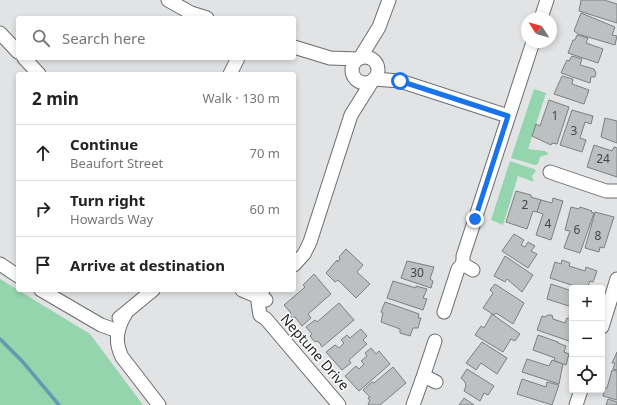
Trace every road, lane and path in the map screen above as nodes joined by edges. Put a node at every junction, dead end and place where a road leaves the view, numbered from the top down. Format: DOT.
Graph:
graph roads {
  1 [pos="168,0"];
  2 [pos="389,0"];
  3 [pos="547,0"];
  4 [pos="543,12"];
  5 [pos="201,16"];
  6 [pos="379,27"];
  7 [pos="0,33"];
  8 [pos="296,48"];
  9 [pos="531,48"];
  10 [pos="16,50"];
  11 [pos="330,58"];
  12 [pos="359,59"];
  13 [pos="26,60"];
  14 [pos="237,60"];
  15 [pos="376,62"];
  16 [pos="37,72"];
  17 [pos="231,72"];
  18 [pos="354,76"];
  19 [pos="373,80"];
  20 [pos="400,81"];
  21 [pos="351,115"];
  22 [pos="508,116"];
  23 [pos="550,172"];
  24 [pos="611,191"];
  25 [pos="617,199"];
  26 [pos="296,263"];
  27 [pos="0,264"];
  28 [pos="16,275"];
  29 [pos="617,279"];
  30 [pos="44,292"];
  31 [pos="151,292"];
  32 [pos="254,292"];
  33 [pos="265,294"];
  34 [pos="444,312"];
  35 [pos="604,321"];
  36 [pos="114,330"];
  37 [pos="435,341"];
  38 [pos="422,380"];
  39 [pos="436,382"];
  40 [pos="580,393"];
  41 [pos="159,405"];
  42 [pos="339,405"];
  43 [pos="413,405"];
  44 [pos="576,405"];
  1 -- 5 [label="street"];
  2 -- 6 [label="street"];
  3 -- 4 [label="street"];
  6 -- 12 [label="street"];
  6 -- 15 [label="street"];
  7 -- 10 [label="street"];
  8 -- 11 [label="street"];
  9 -- 22 [label="street"];
  11 -- 12 [label="street"];
  11 -- 18 [label="street"];
  12 -- 15 [label="street"];
  12 -- 18 [label="street"];
  13 -- 16 [label="street"];
  14 -- 17 [label="street"];
  15 -- 19 [label="street"];
  15 -- 20 [label="street"];
  18 -- 19 [label="street"];
  18 -- 21 [label="street"];
  19 -- 20 [label="street"];
  19 -- 21 [label="street"];
  20 -- 22 [label="street"];
  21 -- 26 [label="street"];
  22 -- 34 [label="street"];
  23 -- 24 [label="street"];
  24 -- 25 [label="street"];
  27 -- 28 [label="street"];
  29 -- 35 [label="street"];
  30 -- 36 [label="street"];
  31 -- 36 [label="street"];
  32 -- 33 [label="street"];
  33 -- 42 [label="street, Neptune Drive"];
  36 -- 41 [label="street"];
  37 -- 38 [label="street"];
  38 -- 39 [label="street"];
  38 -- 43 [label="street"];
  40 -- 44 [label="street"];
}
